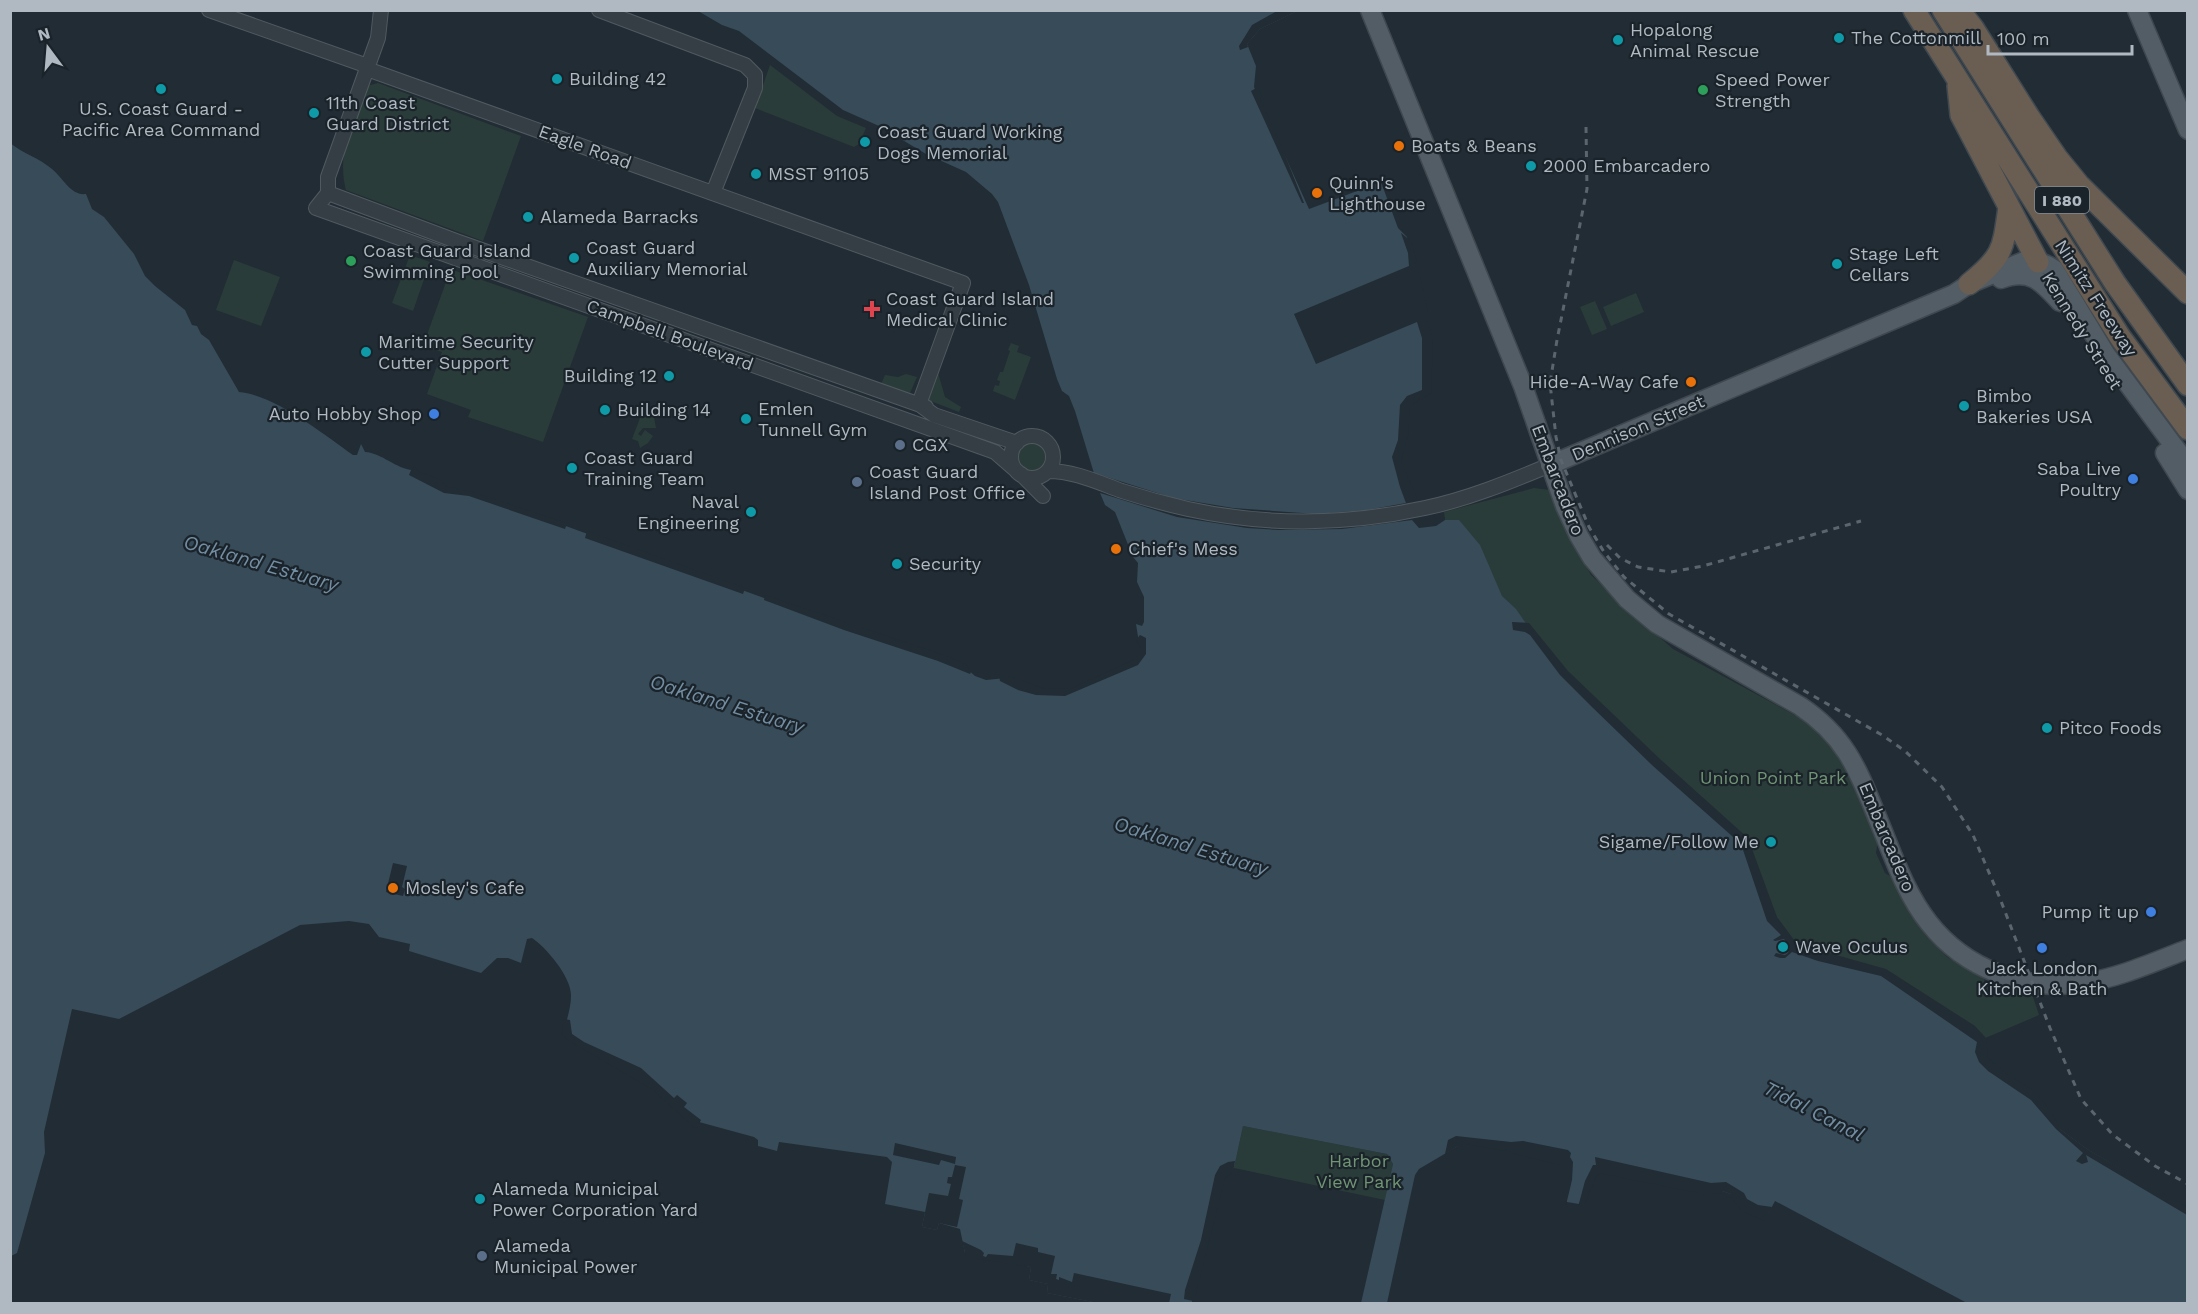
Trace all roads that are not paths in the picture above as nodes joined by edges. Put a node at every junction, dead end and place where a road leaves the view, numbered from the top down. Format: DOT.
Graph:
graph roads {
  1 [pos="209,10"];
  2 [pos="381,10"];
  3 [pos="598,10"];
  4 [pos="1370,10"];
  5 [pos="1914,10"];
  6 [pos="1943,10"];
  7 [pos="1959,10"];
  8 [pos="2137,10"];
  9 [pos="367,69"];
  10 [pos="1958,82"];
  11 [pos="2187,130"];
  12 [pos="713,193"];
  13 [pos="328,194"];
  14 [pos="2009,207"];
  15 [pos="2038,262"];
  16 [pos="2179,275"];
  17 [pos="1962,289"];
  18 [pos="2187,292"];
  19 [pos="2060,302"];
  20 [pos="2187,385"];
  21 [pos="919,404"];
  22 [pos="2187,429"];
  23 [pos="1019,441"];
  24 [pos="1053,452"];
  25 [pos="1550,465"];
  26 [pos="2187,465"];
  27 [pos="1047,471"];
  28 [pos="1066,471"];
  29 [pos="1019,472"];
  30 [pos="2187,490"];
  31 [pos="2187,949"];
  1 -- 9 [label="street, Eagle Road"];
  2 -- 9 [label="street"];
  3 -- 12 [label="street"];
  4 -- 25 [label="main road, Embarcadero"];
  5 -- 10 [label="highway, Nimitz Freeway / I 880"];
  6 -- 20 [label="highway, Nimitz Freeway / I 880"];
  7 -- 16 [label="highway"];
  8 -- 11 [label="main road"];
  9 -- 12 [label="street, Eagle Road"];
  9 -- 13 [label="street"];
  10 -- 14 [label="highway"];
  10 -- 22 [label="highway, Nimitz Freeway / I 880"];
  12 -- 21 [label="street, Eagle Road"];
  13 -- 21 [label="street, Campbell Boulevard"];
  13 -- 29 [label="street, Campbell Boulevard"];
  14 -- 15 [label="highway"];
  14 -- 17 [label="highway"];
  15 -- 17 [label="main road, Dennison Street"];
  15 -- 19 [label="main road, Kennedy Street"];
  15 -- 26 [label="main road, Kennedy Street"];
  16 -- 18 [label="highway"];
  17 -- 19 [label="main road, Dennison Street"];
  17 -- 25 [label="main road, Dennison Street"];
  19 -- 30 [label="main road, Kennedy Street"];
  21 -- 23 [label="street, Campbell Boulevard"];
  23 -- 24 [label="street"];
  23 -- 29 [label="street"];
  24 -- 27 [label="street"];
  24 -- 28 [label="street"];
  25 -- 28 [label="street, Dennison Street"];
  25 -- 31 [label="main road, Embarcadero"];
  27 -- 28 [label="street, Dennison Street"];
  27 -- 29 [label="street"];
  27 -- 29 [label="street, Campbell Boulevard"];
}
